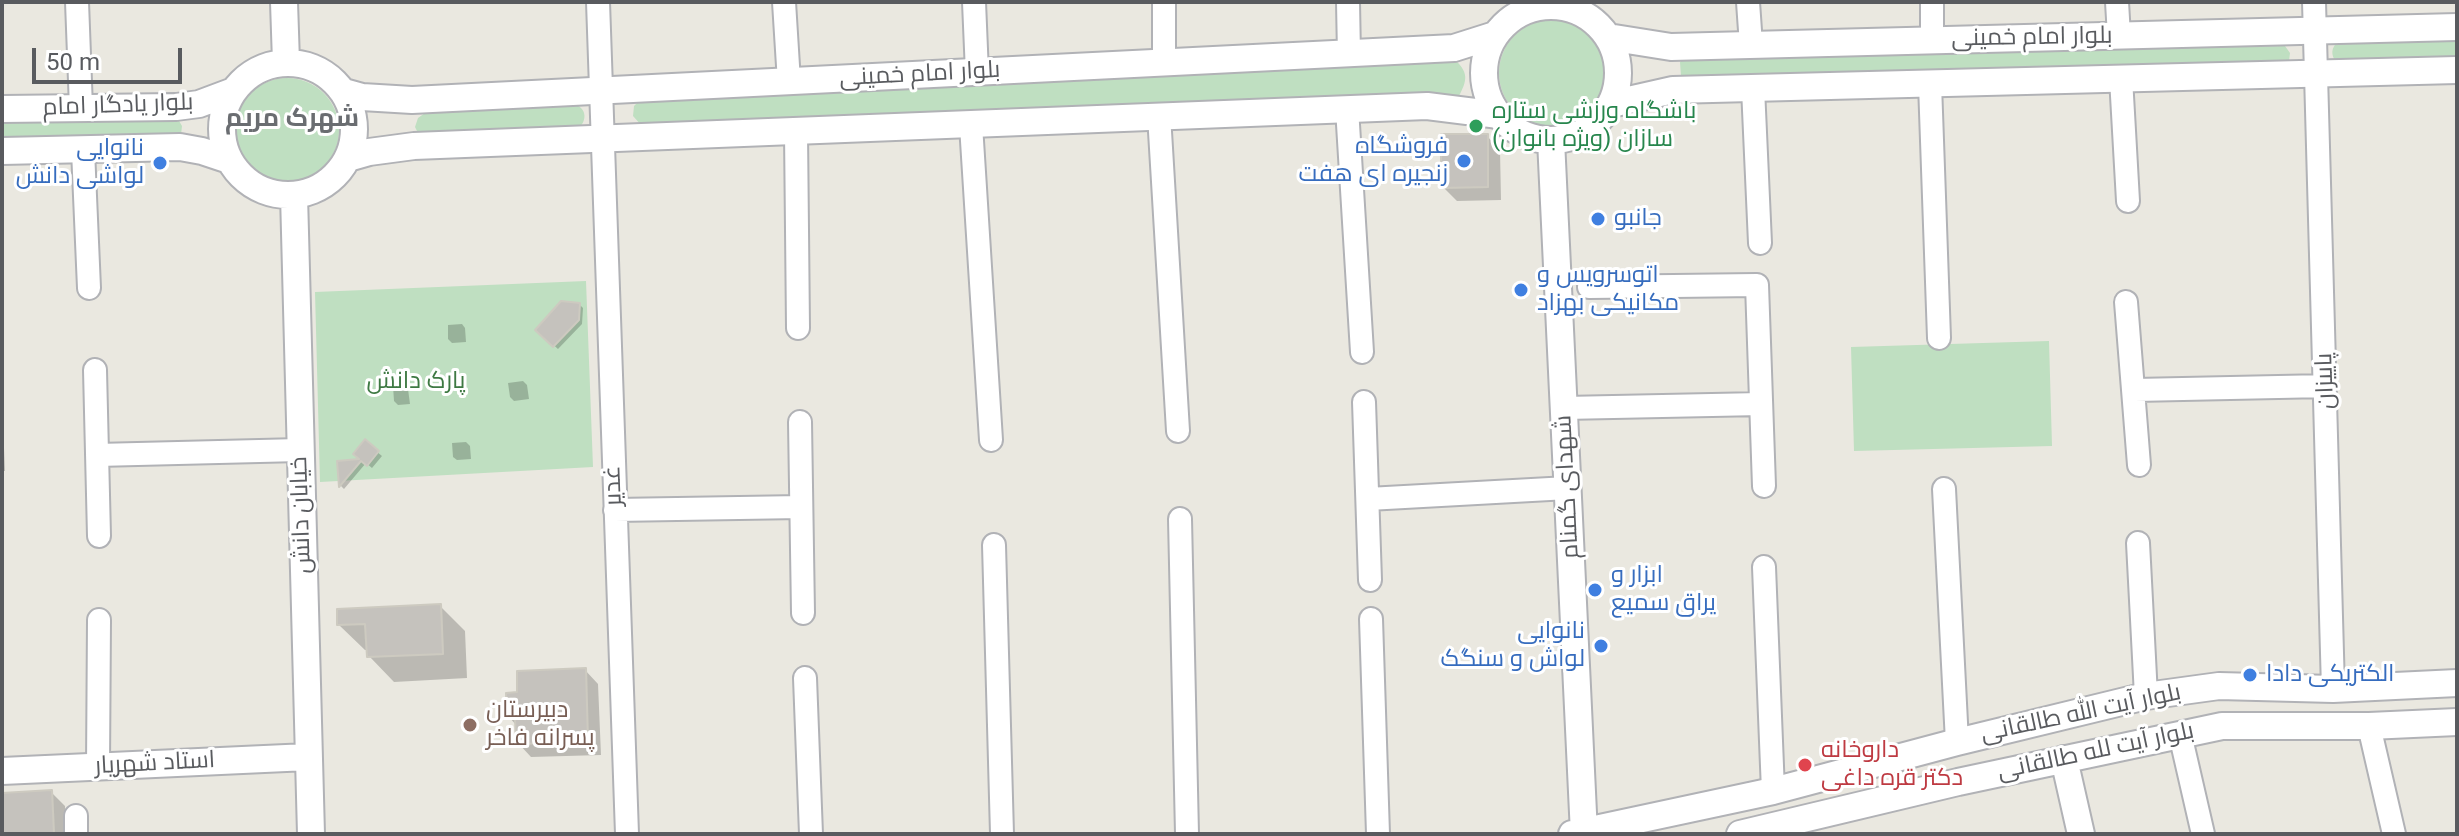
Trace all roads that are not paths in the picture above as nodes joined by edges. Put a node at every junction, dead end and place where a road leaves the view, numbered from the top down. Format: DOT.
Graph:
graph roads {
  1 [pos="77,2"];
  2 [pos="284,2"];
  3 [pos="598,2"];
  4 [pos="784,2"];
  5 [pos="974,2"];
  6 [pos="1164,2"];
  7 [pos="1348,2"];
  8 [pos="1748,2"];
  9 [pos="1932,2"];
  10 [pos="2117,2"];
  11 [pos="2314,2"];
  12 [pos="1549,4"];
  13 [pos="2457,27"];
  14 [pos="2315,33"];
  15 [pos="1495,35"];
  16 [pos="2119,36"];
  17 [pos="1608,37"];
  18 [pos="1932,41"];
  19 [pos="1751,45"];
  20 [pos="1349,55"];
  21 [pos="286,62"];
  22 [pos="1164,64"];
  23 [pos="2457,70"];
  24 [pos="977,73"];
  25 [pos="2315,73"];
  26 [pos="2121,78"];
  27 [pos="789,82"];
  28 [pos="1930,84"];
  29 [pos="1753,88"];
  30 [pos="231,92"];
  31 [pos="344,92"];
  32 [pos="601,93"];
  33 [pos="412,100"];
  34 [pos="1611,104"];
  35 [pos="176,107"];
  36 [pos="81,108"];
  37 [pos="1347,108"];
  38 [pos="2,109"];
  39 [pos="1159,115"];
  40 [pos="1499,115"];
  41 [pos="971,125"];
  42 [pos="796,132"];
  43 [pos="602,139"];
  44 [pos="1551,140"];
  45 [pos="414,146"];
  46 [pos="180,147"];
  47 [pos="83,150"];
  48 [pos="2,151"];
  49 [pos="348,158"];
  50 [pos="229,160"];
  51 [pos="294,195"];
  52 [pos="2128,201"];
  53 [pos="1760,243"];
  54 [pos="1589,287"];
  55 [pos="89,288"];
  56 [pos="2126,302"];
  57 [pos="798,328"];
  58 [pos="1939,338"];
  59 [pos="1362,352"];
  60 [pos="95,370"];
  61 [pos="2326,386"];
  62 [pos="2135,390"];
  63 [pos="1364,402"];
  64 [pos="1761,404"];
  65 [pos="1564,408"];
  66 [pos="800,422"];
  67 [pos="1178,431"];
  68 [pos="991,440"];
  69 [pos="300,450"];
  70 [pos="97,455"];
  71 [pos="2139,465"];
  72 [pos="1764,486"];
  73 [pos="1568,488"];
  74 [pos="1944,489"];
  75 [pos="1368,499"];
  76 [pos="801,507"];
  77 [pos="615,510"];
  78 [pos="1180,519"];
  79 [pos="99,536"];
  80 [pos="2138,543"];
  81 [pos="994,545"];
  82 [pos="1764,567"];
  83 [pos="1370,580"];
  84 [pos="803,613"];
  85 [pos="1371,619"];
  86 [pos="99,620"];
  87 [pos="805,678"];
  88 [pos="2457,683"];
  89 [pos="2333,689"];
  90 [pos="2146,696"];
  91 [pos="2457,722"];
  92 [pos="2369,726"];
  93 [pos="2180,734"];
  94 [pos="1957,742"];
  95 [pos="308,757"];
  96 [pos="2064,759"];
  97 [pos="98,766"];
  98 [pos="2,771"];
  99 [pos="1773,791"];
  100 [pos="2201,825"];
  101 [pos="1580,833"];
  102 [pos="311,834"];
  103 [pos="627,834"];
  104 [pos="811,834"];
  105 [pos="1002,834"];
  106 [pos="1187,834"];
  107 [pos="1378,834"];
  108 [pos="1740,834"];
  109 [pos="2081,834"];
  110 [pos="2394,834"];
  1 -- 36 [label="street"];
  2 -- 21 [label="street"];
  3 -- 32 [label="street, غدیر"];
  4 -- 27 [label="street"];
  5 -- 24 [label="street"];
  6 -- 22 [label="street"];
  7 -- 20 [label="street"];
  8 -- 19 [label="street"];
  9 -- 18 [label="street"];
  10 -- 16 [label="street"];
  11 -- 14 [label="street, پاییزان"];
  12 -- 15 [label="street"];
  12 -- 17 [label="street"];
  13 -- 14 [label="street, بلوار امام خمینی"];
  14 -- 16 [label="street, بلوار امام خمینی"];
  14 -- 25 [label="street, پاییزان"];
  15 -- 20 [label="street, بلوار امام خمینی"];
  15 -- 40 [label="street"];
  16 -- 18 [label="street, بلوار امام خمینی"];
  17 -- 19 [label="street, بلوار امام خمینی"];
  17 -- 34 [label="street"];
  18 -- 19 [label="street, بلوار امام خمینی"];
  20 -- 22 [label="street, بلوار امام خمینی"];
  21 -- 30 [label="street"];
  21 -- 31 [label="street"];
  22 -- 24 [label="street, بلوار امام خمینی"];
  23 -- 25 [label="street, بلوار امام خمینی"];
  24 -- 27 [label="street, بلوار امام خمینی"];
  25 -- 26 [label="street, بلوار امام خمینی"];
  25 -- 61 [label="street, پاییزان"];
  26 -- 28 [label="street, بلوار امام خمینی"];
  26 -- 52 [label="street"];
  27 -- 32 [label="street, بلوار امام خمینی"];
  28 -- 29 [label="street, بلوار امام خمینی"];
  28 -- 58 [label="street"];
  29 -- 34 [label="street, بلوار امام خمینی"];
  29 -- 53 [label="street"];
  30 -- 35 [label="street, بلوار یادگار امام"];
  30 -- 50 [label="street"];
  31 -- 33 [label="street, بلوار امام خمینی"];
  31 -- 49 [label="street"];
  32 -- 33 [label="street, بلوار امام خمینی"];
  32 -- 43 [label="street, غدیر"];
  33 -- 45 [label="street"];
  34 -- 44 [label="street"];
  35 -- 36 [label="street, بلوار یادگار امام"];
  35 -- 46 [label="street"];
  36 -- 38 [label="street, بلوار یادگار امام"];
  37 -- 39 [label="street"];
  37 -- 40 [label="street"];
  37 -- 59 [label="street"];
  39 -- 41 [label="street"];
  39 -- 67 [label="street"];
  40 -- 44 [label="street"];
  41 -- 42 [label="street"];
  41 -- 68 [label="street"];
  42 -- 43 [label="street"];
  42 -- 57 [label="street"];
  43 -- 45 [label="street"];
  43 -- 77 [label="street, غدیر"];
  44 -- 65 [label="street, شهدای گمنام"];
  45 -- 49 [label="street"];
  46 -- 47 [label="street, بلوار یادگار امام"];
  46 -- 50 [label="street, بلوار یادگار امام"];
  47 -- 48 [label="street, بلوار یادگار امام"];
  47 -- 55 [label="street"];
  49 -- 51 [label="street"];
  50 -- 51 [label="street"];
  51 -- 69 [label="street, خیابان دانش"];
  54 -- 64 [label="street"];
  56 -- 62 [label="street"];
  60 -- 70 [label="street"];
  61 -- 62 [label="street"];
  61 -- 89 [label="street, پاییزان"];
  62 -- 71 [label="street"];
  63 -- 75 [label="street"];
  64 -- 65 [label="street"];
  64 -- 72 [label="street"];
  65 -- 73 [label="street, شهدای گمنام"];
  66 -- 76 [label="street"];
  69 -- 70 [label="street"];
  69 -- 95 [label="street, خیابان دانش"];
  70 -- 79 [label="street"];
  73 -- 75 [label="street"];
  73 -- 101 [label="street, شهدای گمنام"];
  74 -- 94 [label="street"];
  75 -- 83 [label="street"];
  76 -- 77 [label="street"];
  76 -- 84 [label="street"];
  77 -- 103 [label="street, غدیر"];
  78 -- 106 [label="street"];
  80 -- 90 [label="street"];
  81 -- 105 [label="street"];
  82 -- 99 [label="street"];
  85 -- 107 [label="street"];
  86 -- 97 [label="street"];
  87 -- 104 [label="street"];
  88 -- 89 [label="street, بلوار آیت الله طالقانی"];
  89 -- 90 [label="street, بلوار آیت الله طالقانی"];
  90 -- 94 [label="street, بلوار آیت الله طالقانی"];
  91 -- 92 [label="street, بلوار آیت لله طالقانی"];
  92 -- 93 [label="street, بلوار آیت لله طالقانی"];
  92 -- 110 [label="street"];
  93 -- 96 [label="street, بلوار آیت لله طالقانی"];
  93 -- 100 [label="street"];
  94 -- 99 [label="street, بلوار آیت الله طالقانی"];
  95 -- 97 [label="street, استاد شهریار"];
  95 -- 102 [label="street, خیابان دانش"];
  96 -- 108 [label="street, بلوار آیت لله طالقانی"];
  96 -- 109 [label="street"];
  97 -- 98 [label="street, استاد شهریار"];
  99 -- 101 [label="street, بلوار آیت الله طالقانی"];
}
